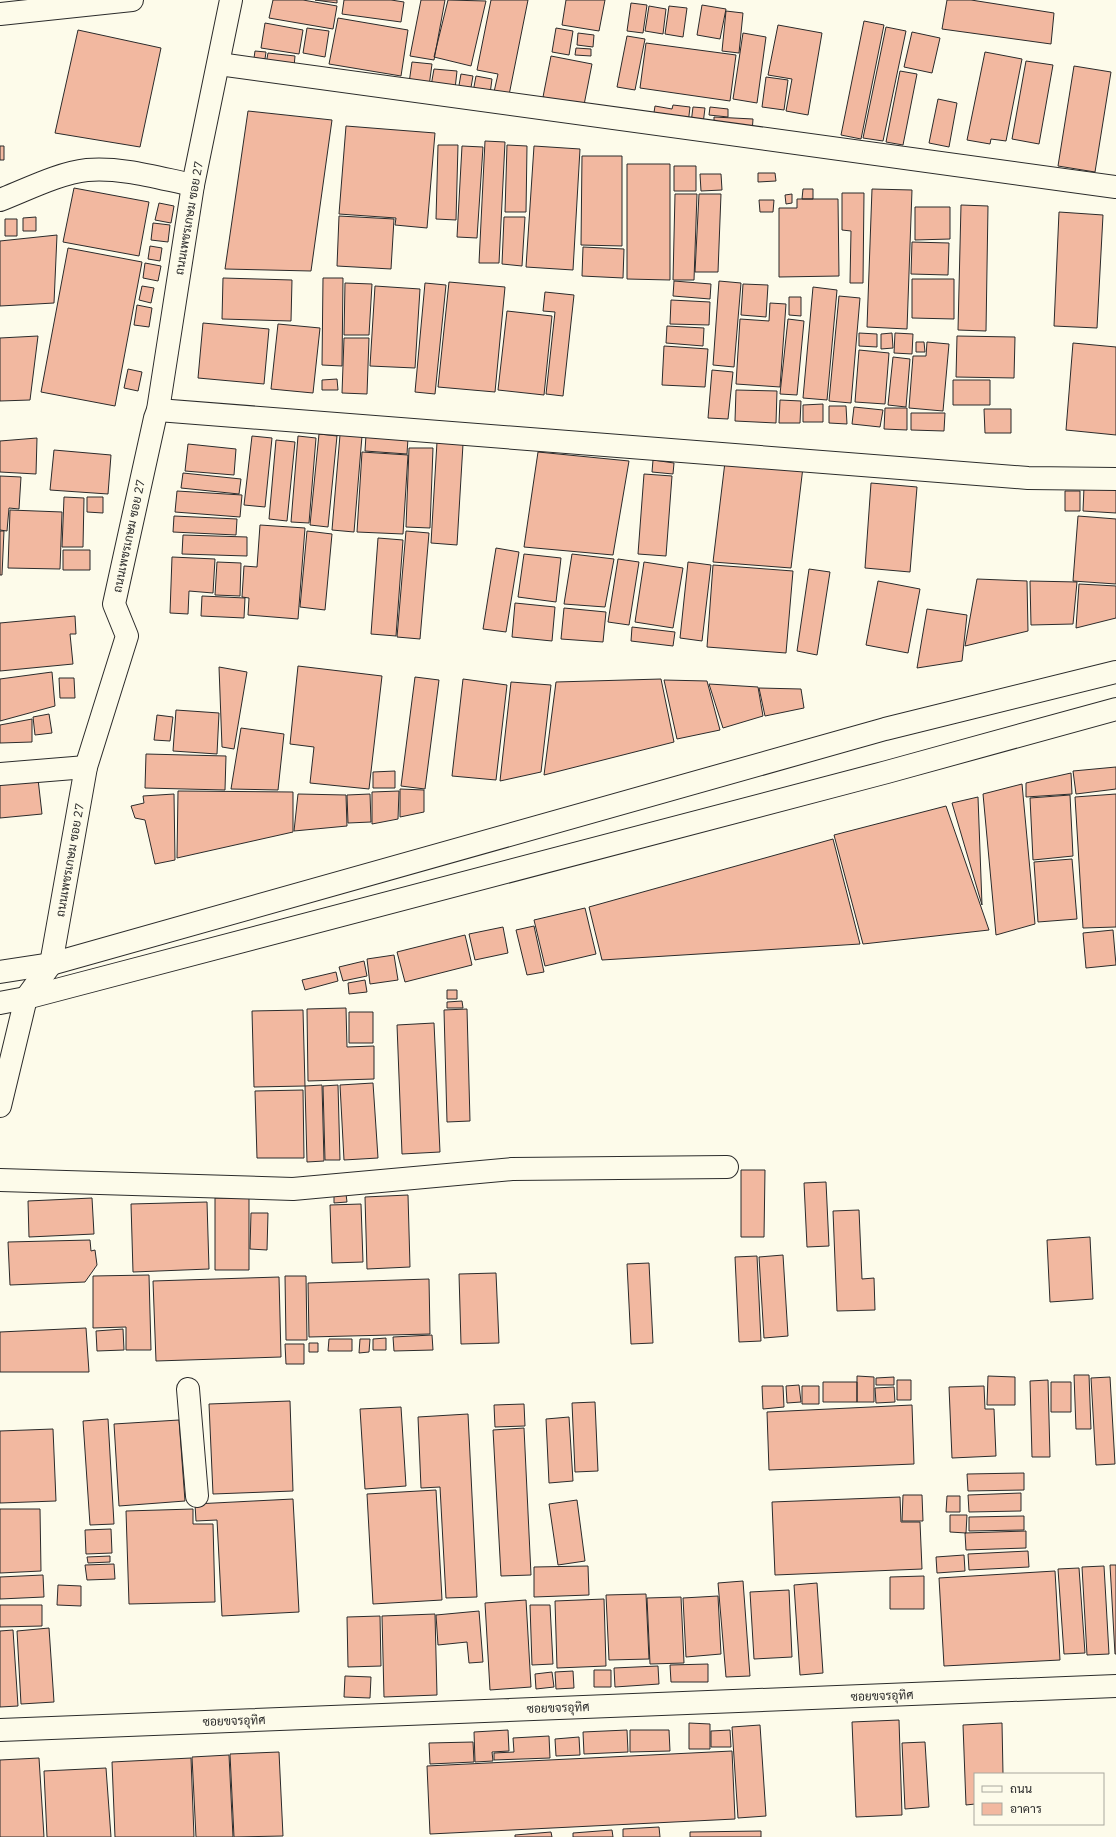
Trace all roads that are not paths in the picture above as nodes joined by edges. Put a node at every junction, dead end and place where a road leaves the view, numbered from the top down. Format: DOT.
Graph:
graph roads {
  1 [pos="132,0"];
  2 [pos="232,0"];
  3 [pos="0,14"];
  4 [pos="219,64"];
  5 [pos="193,185"];
  6 [pos="1116,185"];
  7 [pos="0,200"];
  8 [pos="158,410"];
  9 [pos="1116,479"];
  10 [pos="1116,672"];
  11 [pos="1116,710"];
  12 [pos="86,767"];
  13 [pos="0,774"];
  14 [pos="51,964"];
  15 [pos="0,972"];
  16 [pos="26,998"];
  17 [pos="0,1003"];
  18 [pos="0,1106"];
  19 [pos="727,1167"];
  20 [pos="0,1180"];
  21 [pos="188,1388"];
  22 [pos="197,1496"];
  23 [pos="1116,1686"];
  24 [pos="0,1730"];
  1 -- 3 [label="street"];
  2 -- 4 [label="street, ถนนเพชรเกษม ซอย 27"];
  4 -- 5 [label="street, ถนนเพชรเกษม ซอย 27"];
  4 -- 6 [label="street"];
  5 -- 7 [label="street"];
  5 -- 8 [label="street, ถนนเพชรเกษม ซอย 27"];
  8 -- 9 [label="street"];
  8 -- 12 [label="street, ถนนเพชรเกษม ซอย 27"];
  10 -- 14 [label="street"];
  11 -- 16 [label="street"];
  12 -- 13 [label="street"];
  12 -- 14 [label="street, ถนนเพชรเกษม ซอย 27"];
  14 -- 15 [label="street"];
  14 -- 16 [label="street, ถนนเพชรเกษม ซอย 27"];
  16 -- 17 [label="street"];
  16 -- 18 [label="street, ถนนเพชรเกษม ซอย 27"];
  19 -- 20 [label="street"];
  21 -- 22 [label="street"];
  23 -- 24 [label="street, ซอยขจรอุทิศ"];
}
